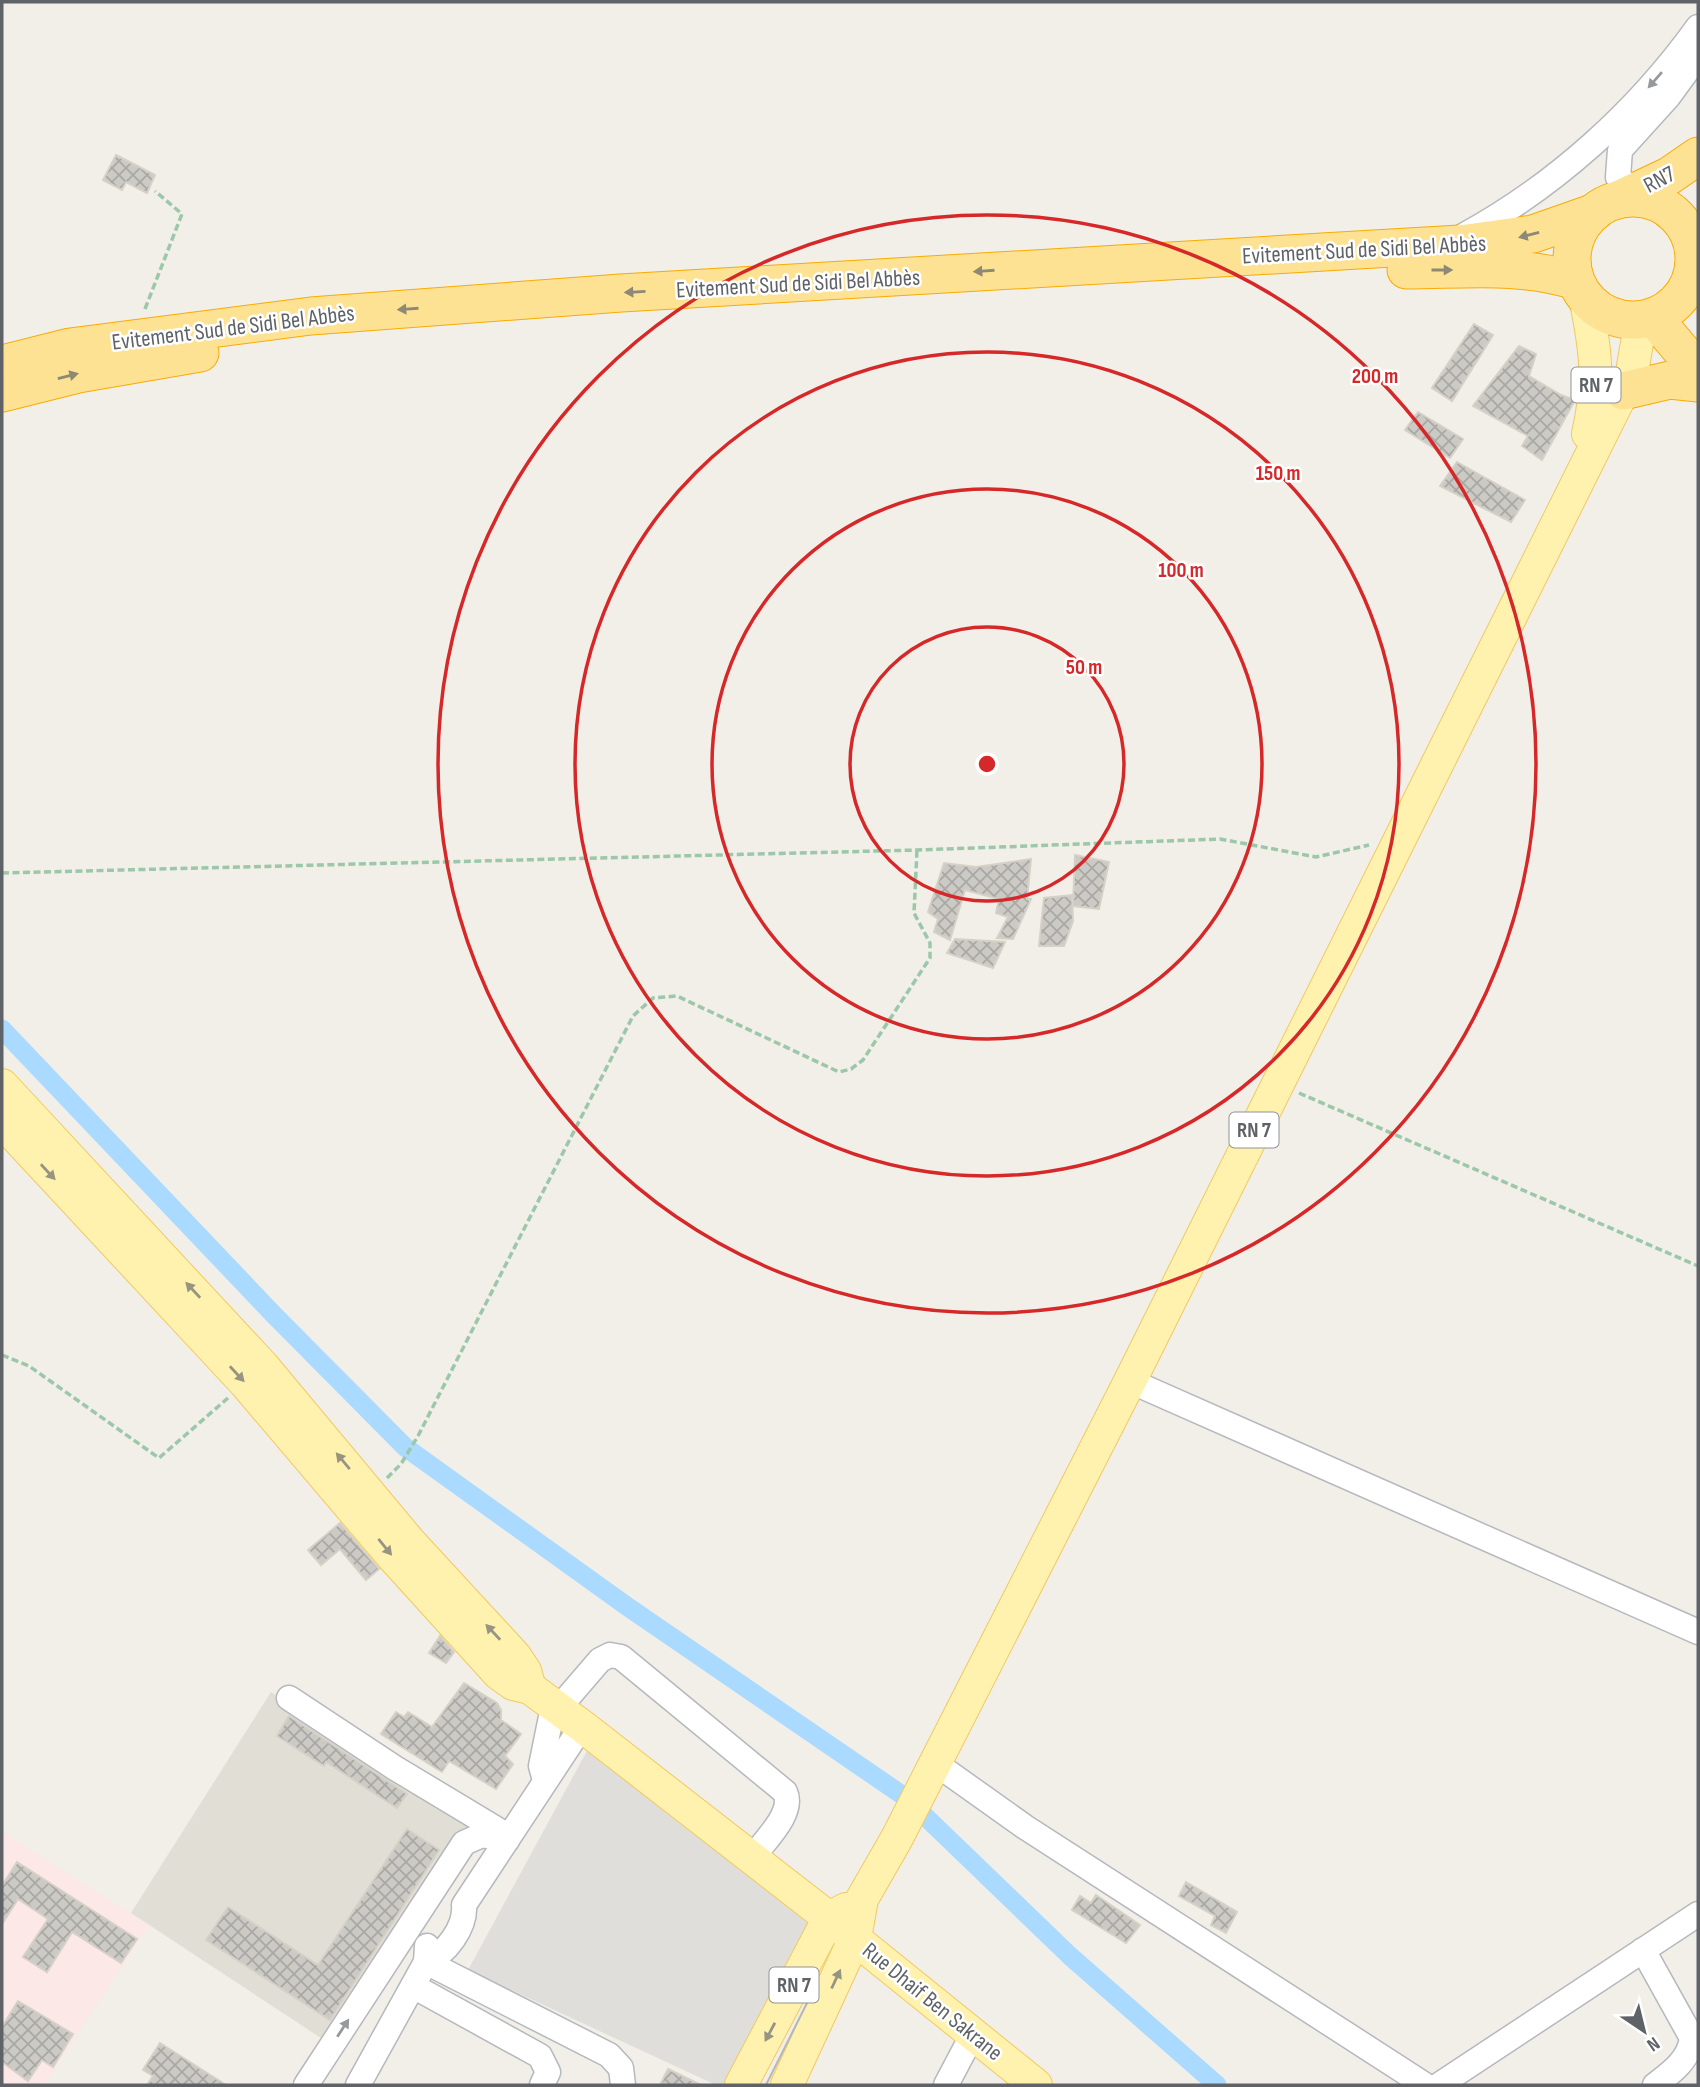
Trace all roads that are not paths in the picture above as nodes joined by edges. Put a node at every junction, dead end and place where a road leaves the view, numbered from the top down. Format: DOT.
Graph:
graph roads {
  1 [pos="1698,27"];
  2 [pos="1698,56"];
  3 [pos="1698,156"];
  4 [pos="1615,201"];
  5 [pos="1447,245"];
  6 [pos="1696,254"];
  7 [pos="1581,289"];
  8 [pos="1647,318"];
  9 [pos="2,364"];
  10 [pos="1698,370"];
  11 [pos="1698,383"];
  12 [pos="1623,391"];
  13 [pos="2,393"];
  14 [pos="1580,472"];
  15 [pos="2,1085"];
  16 [pos="2,1122"];
  17 [pos="34,1138"];
  18 [pos="1130,1381"];
  19 [pos="1698,1632"];
  20 [pos="530,1688"];
  21 [pos="289,1698"];
  22 [pos="557,1707"];
  23 [pos="582,1726"];
  24 [pos="929,1774"];
  25 [pos="545,1780"];
  26 [pos="508,1838"];
  27 [pos="751,1857"];
  28 [pos="862,1899"];
  29 [pos="1698,1914"];
  30 [pos="829,1918"];
  31 [pos="855,1938"];
  32 [pos="1643,1950"];
  33 [pos="426,1962"];
  34 [pos="413,1986"];
  35 [pos="974,2032"];
  36 [pos="306,2085"];
  37 [pos="358,2085"];
  38 [pos="542,2085"];
  39 [pos="623,2085"];
  40 [pos="741,2085"];
  41 [pos="787,2085"];
  42 [pos="946,2085"];
  43 [pos="1036,2085"];
  44 [pos="1425,2085"];
  45 [pos="1439,2085"];
  46 [pos="1656,2085"];
  1 -- 5 [label="street, one-way"];
  2 -- 4 [label="street"];
  3 -- 4 [label="highway, RN7"];
  4 -- 5 [label="highway, Evitement Sud de Sidi Bel Abbès, one-way"];
  4 -- 6 [label="highway"];
  4 -- 7 [label="highway"];
  5 -- 9 [label="highway, Evitement Sud de Sidi Bel Abbès, one-way"];
  6 -- 8 [label="highway"];
  7 -- 8 [label="highway"];
  13 -- 7 [label="highway, Evitement Sud de Sidi Bel Abbès, one-way"];
  7 -- 14 [label="main road, RN 7"];
  8 -- 10 [label="highway"];
  8 -- 12 [label="main road, RN 7"];
  11 -- 12 [label="highway"];
  12 -- 14 [label="main road, RN 7"];
  14 -- 18 [label="main road, RN 7"];
  15 -- 17 [label="main road"];
  16 -- 17 [label="main road"];
  20 -- 17 [label="main road, one-way"];
  17 -- 20 [label="main road, Rue Dhaif Ben Sakrane, one-way"];
  18 -- 19 [label="street"];
  18 -- 24 [label="main road, RN 7"];
  20 -- 22 [label="main road, Rue Dhaif Ben Sakrane"];
  21 -- 26 [label="street"];
  22 -- 23 [label="main road, Rue Dhaif Ben Sakrane"];
  22 -- 25 [label="street"];
  22 -- 27 [label="street"];
  23 -- 25 [label="street"];
  23 -- 27 [label="main road, Rue Dhaif Ben Sakrane"];
  24 -- 28 [label="main road, RN 7"];
  24 -- 44 [label="street"];
  25 -- 26 [label="street"];
  26 -- 33 [label="street"];
  36 -- 26 [label="street, one-way"];
  27 -- 30 [label="main road, Rue Dhaif Ben Sakrane"];
  28 -- 30 [label="main road"];
  28 -- 31 [label="main road, RN 7"];
  29 -- 32 [label="street"];
  30 -- 31 [label="main road, Rue Dhaif Ben Sakrane"];
  30 -- 40 [label="main road, RN 7, one-way"];
  31 -- 35 [label="main road, Rue Dhaif Ben Sakrane"];
  41 -- 31 [label="main road, RN 7, one-way"];
  32 -- 45 [label="street"];
  32 -- 46 [label="street"];
  33 -- 34 [label="street"];
  33 -- 39 [label="street"];
  34 -- 37 [label="street"];
  34 -- 38 [label="street"];
  35 -- 42 [label="street"];
  35 -- 43 [label="main road, Rue Dhaif Ben Sakrane"];
}
